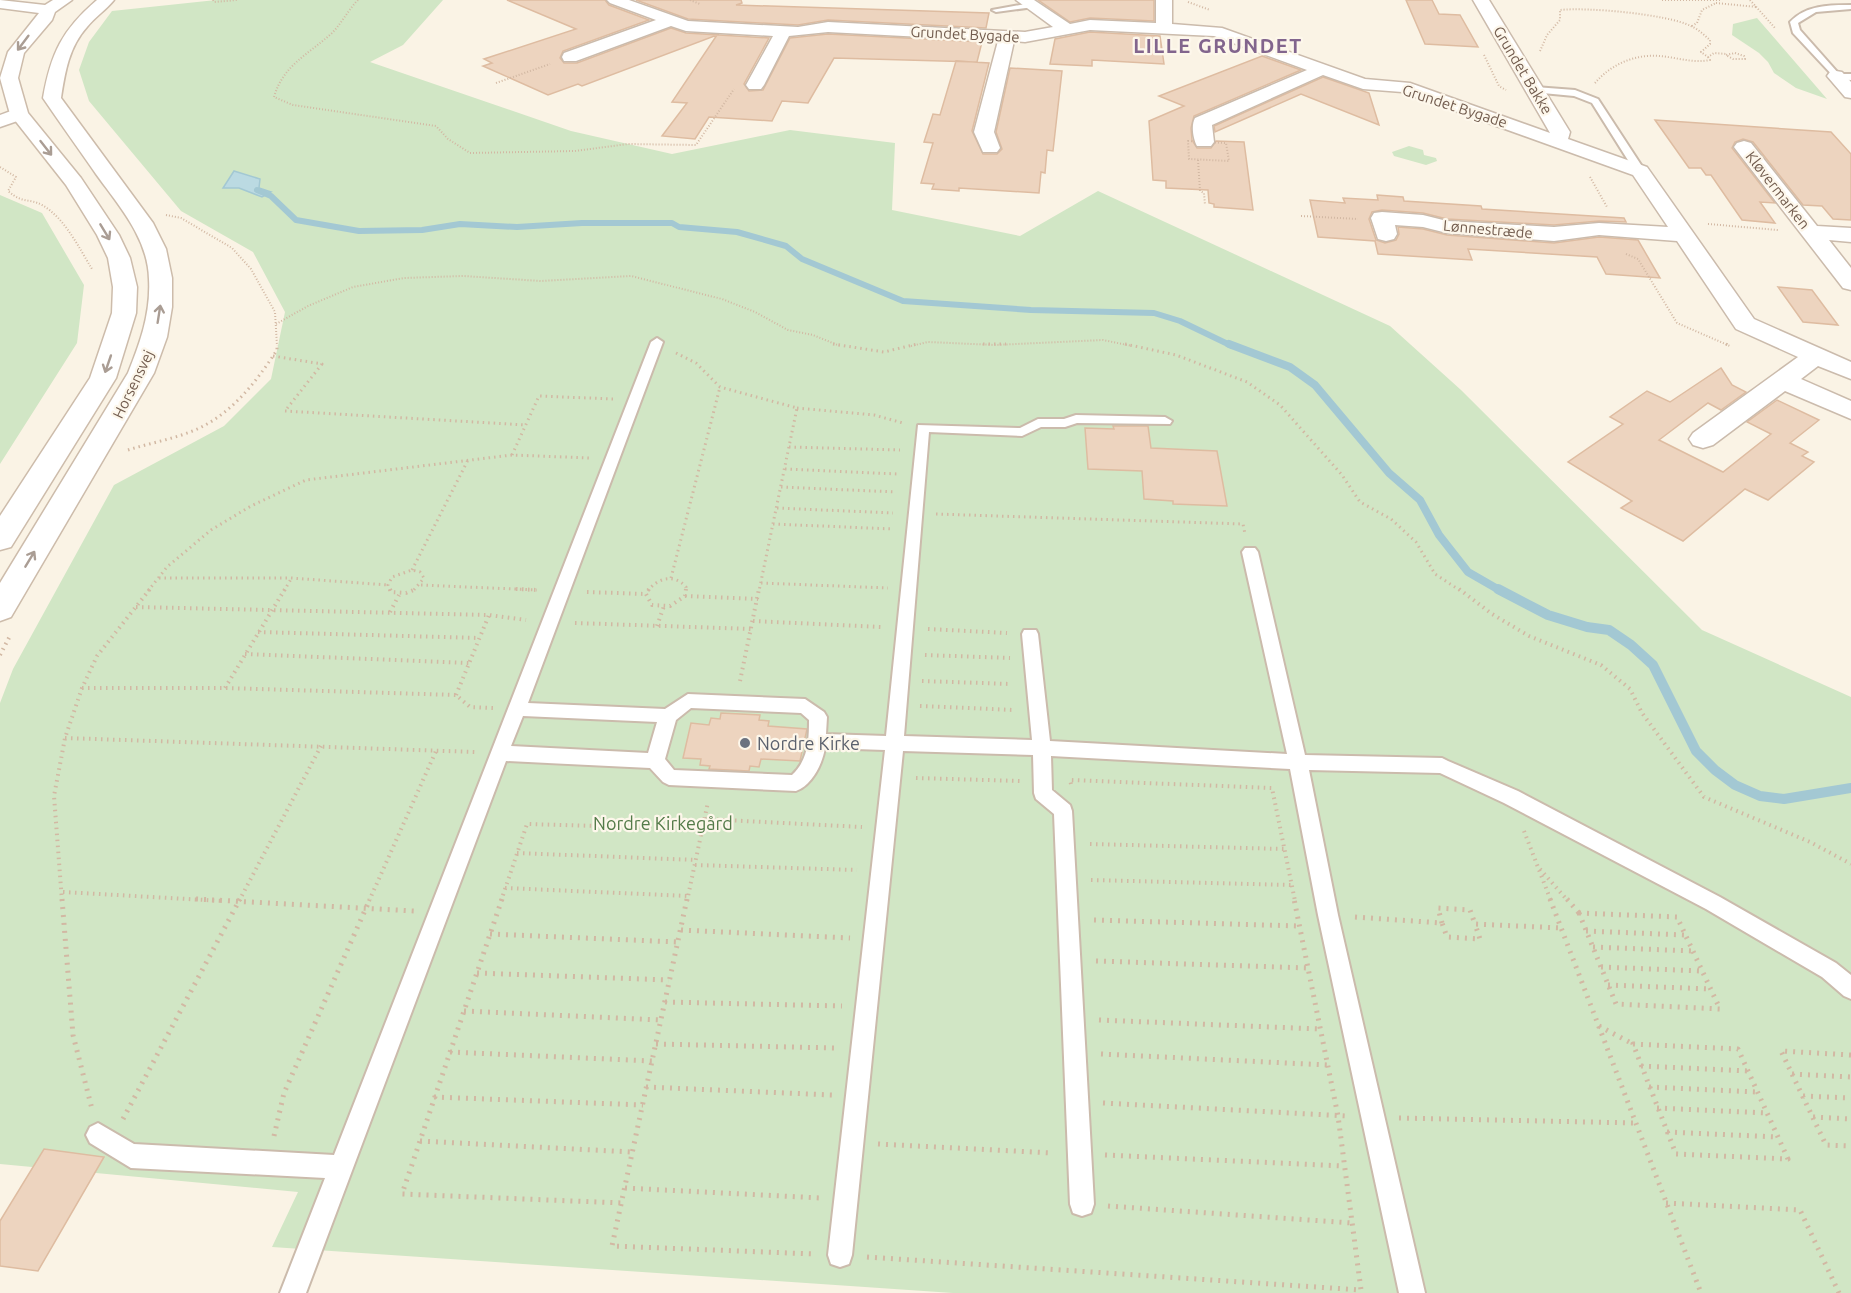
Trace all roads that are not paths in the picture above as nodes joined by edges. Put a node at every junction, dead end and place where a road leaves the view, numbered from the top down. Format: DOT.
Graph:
graph roads {
  1 [pos="106,0"];
  2 [pos="615,0"];
  3 [pos="1164,0"];
  4 [pos="1481,0"];
  5 [pos="1028,2"];
  6 [pos="0,3"];
  7 [pos="58,3"];
  8 [pos="1851,7"];
  9 [pos="996,10"];
  10 [pos="661,12"];
  11 [pos="623,22"];
  12 [pos="1164,28"];
  13 [pos="1067,29"];
  14 [pos="663,37"];
  15 [pos="780,38"];
  16 [pos="45,43"];
  17 [pos="1005,44"];
  18 [pos="753,45"];
  19 [pos="805,48"];
  20 [pos="971,50"];
  21 [pos="1031,52"];
  22 [pos="570,57"];
  23 [pos="1323,69"];
  24 [pos="1843,76"];
  25 [pos="1300,79"];
  26 [pos="755,84"];
  27 [pos="1535,90"];
  28 [pos="1333,92"];
  29 [pos="1851,93"];
  30 [pos="10,117"];
  31 [pos="1204,141"];
  32 [pos="1558,141"];
  33 [pos="1744,147"];
  34 [pos="990,148"];
  35 [pos="1640,171"];
  36 [pos="1679,228"];
  37 [pos="1616,230"];
  38 [pos="1812,232"];
  39 [pos="1386,234"];
  40 [pos="1851,235"];
  41 [pos="1626,254"];
  42 [pos="1851,283"];
  43 [pos="657,342"];
  44 [pos="1815,356"];
  45 [pos="1851,371"];
  46 [pos="1783,380"];
  47 [pos="1851,411"];
  48 [pos="1165,421"];
  49 [pos="1702,439"];
  50 [pos="0,540"];
  51 [pos="1250,552"];
  52 [pos="0,609"];
  53 [pos="1030,634"];
  54 [pos="516,709"];
  55 [pos="668,716"];
  56 [pos="818,741"];
  57 [pos="895,743"];
  58 [pos="1042,748"];
  59 [pos="499,753"];
  60 [pos="655,761"];
  61 [pos="1299,762"];
  62 [pos="1851,989"];
  63 [pos="105,1139"];
  64 [pos="341,1167"];
  65 [pos="1082,1204"];
  66 [pos="840,1255"];
  67 [pos="293,1293"];
  68 [pos="1412,1293"];
  52 -- 1 [label="street, Horsensvej, one-way"];
  2 -- 10 [label="street"];
  3 -- 12 [label="street"];
  4 -- 27 [label="street, Grundet Bakke"];
  5 -- 9 [label="lane"];
  5 -- 13 [label="street"];
  6 -- 7 [label="street"];
  7 -- 16 [label="street"];
  7 -- 30 [label="street, Horsensvej, one-way"];
  8 -- 24 [label="lane"];
  10 -- 11 [label="street"];
  10 -- 14 [label="street"];
  10 -- 15 [label="street, Grundet Bygade"];
  10 -- 22 [label="street"];
  12 -- 13 [label="street, Grundet Bygade"];
  12 -- 23 [label="street, Grundet Bygade"];
  13 -- 17 [label="street, Grundet Bygade"];
  15 -- 17 [label="street, Grundet Bygade"];
  15 -- 18 [label="street"];
  15 -- 19 [label="street"];
  15 -- 26 [label="street"];
  17 -- 20 [label="street"];
  17 -- 21 [label="street"];
  17 -- 34 [label="street"];
  23 -- 25 [label="street"];
  23 -- 32 [label="street, Grundet Bygade"];
  24 -- 29 [label="street"];
  25 -- 28 [label="street"];
  25 -- 31 [label="street"];
  27 -- 32 [label="street, Grundet Bakke"];
  27 -- 35 [label="lane"];
  30 -- 50 [label="street, Horsensvej, one-way"];
  32 -- 35 [label="street, Grundet Bygade"];
  33 -- 38 [label="street, Kløvermarken"];
  35 -- 36 [label="street"];
  36 -- 37 [label="street, Lønnestræde"];
  36 -- 44 [label="street"];
  37 -- 39 [label="street, Lønnestræde"];
  37 -- 41 [label="street"];
  38 -- 40 [label="street, Kløvermarken"];
  38 -- 42 [label="street, Kløvermarken"];
  43 -- 54 [label="lane"];
  44 -- 45 [label="street"];
  44 -- 46 [label="street"];
  46 -- 47 [label="street"];
  46 -- 49 [label="street"];
  48 -- 57 [label="lane"];
  51 -- 61 [label="lane"];
  53 -- 58 [label="lane"];
  54 -- 55 [label="lane"];
  54 -- 59 [label="lane"];
  55 -- 56 [label="lane"];
  55 -- 60 [label="lane"];
  56 -- 57 [label="lane"];
  56 -- 60 [label="lane"];
  57 -- 58 [label="lane"];
  57 -- 66 [label="lane"];
  58 -- 61 [label="lane"];
  58 -- 65 [label="lane"];
  59 -- 60 [label="lane"];
  59 -- 64 [label="lane"];
  61 -- 62 [label="lane"];
  61 -- 68 [label="lane"];
  63 -- 64 [label="lane"];
  64 -- 67 [label="lane"];
}
